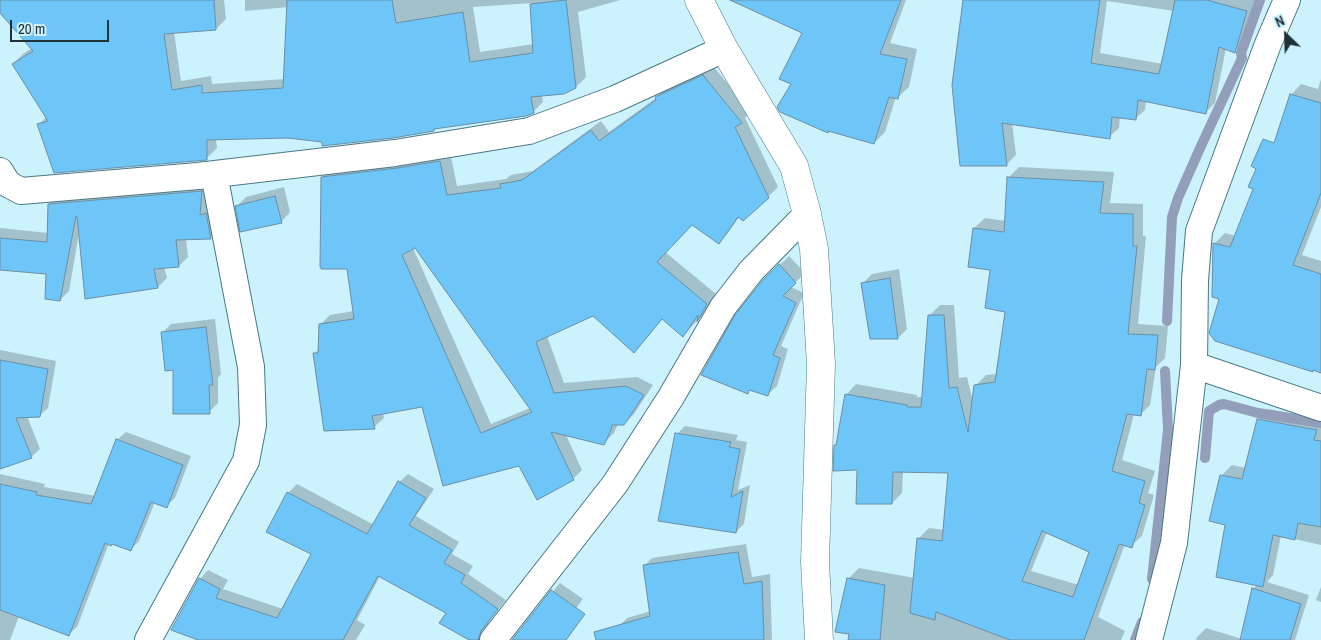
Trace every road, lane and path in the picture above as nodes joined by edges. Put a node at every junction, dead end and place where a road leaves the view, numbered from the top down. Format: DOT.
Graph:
graph roads {
  1 [pos="699,0"];
  2 [pos="1287,0"];
  3 [pos="724,49"];
  4 [pos="0,171"];
  5 [pos="214,174"];
  6 [pos="807,214"];
  7 [pos="1194,365"];
  8 [pos="1321,408"];
  9 [pos="148,640"];
  10 [pos="492,640"];
  11 [pos="819,640"];
  12 [pos="1149,640"];
  1 -- 3 [label="main road"];
  2 -- 7 [label="street"];
  3 -- 5 [label="street"];
  3 -- 6 [label="main road"];
  4 -- 5 [label="street"];
  5 -- 9 [label="street"];
  6 -- 10 [label="street"];
  6 -- 11 [label="main road"];
  7 -- 8 [label="street"];
  7 -- 12 [label="street"];
}
